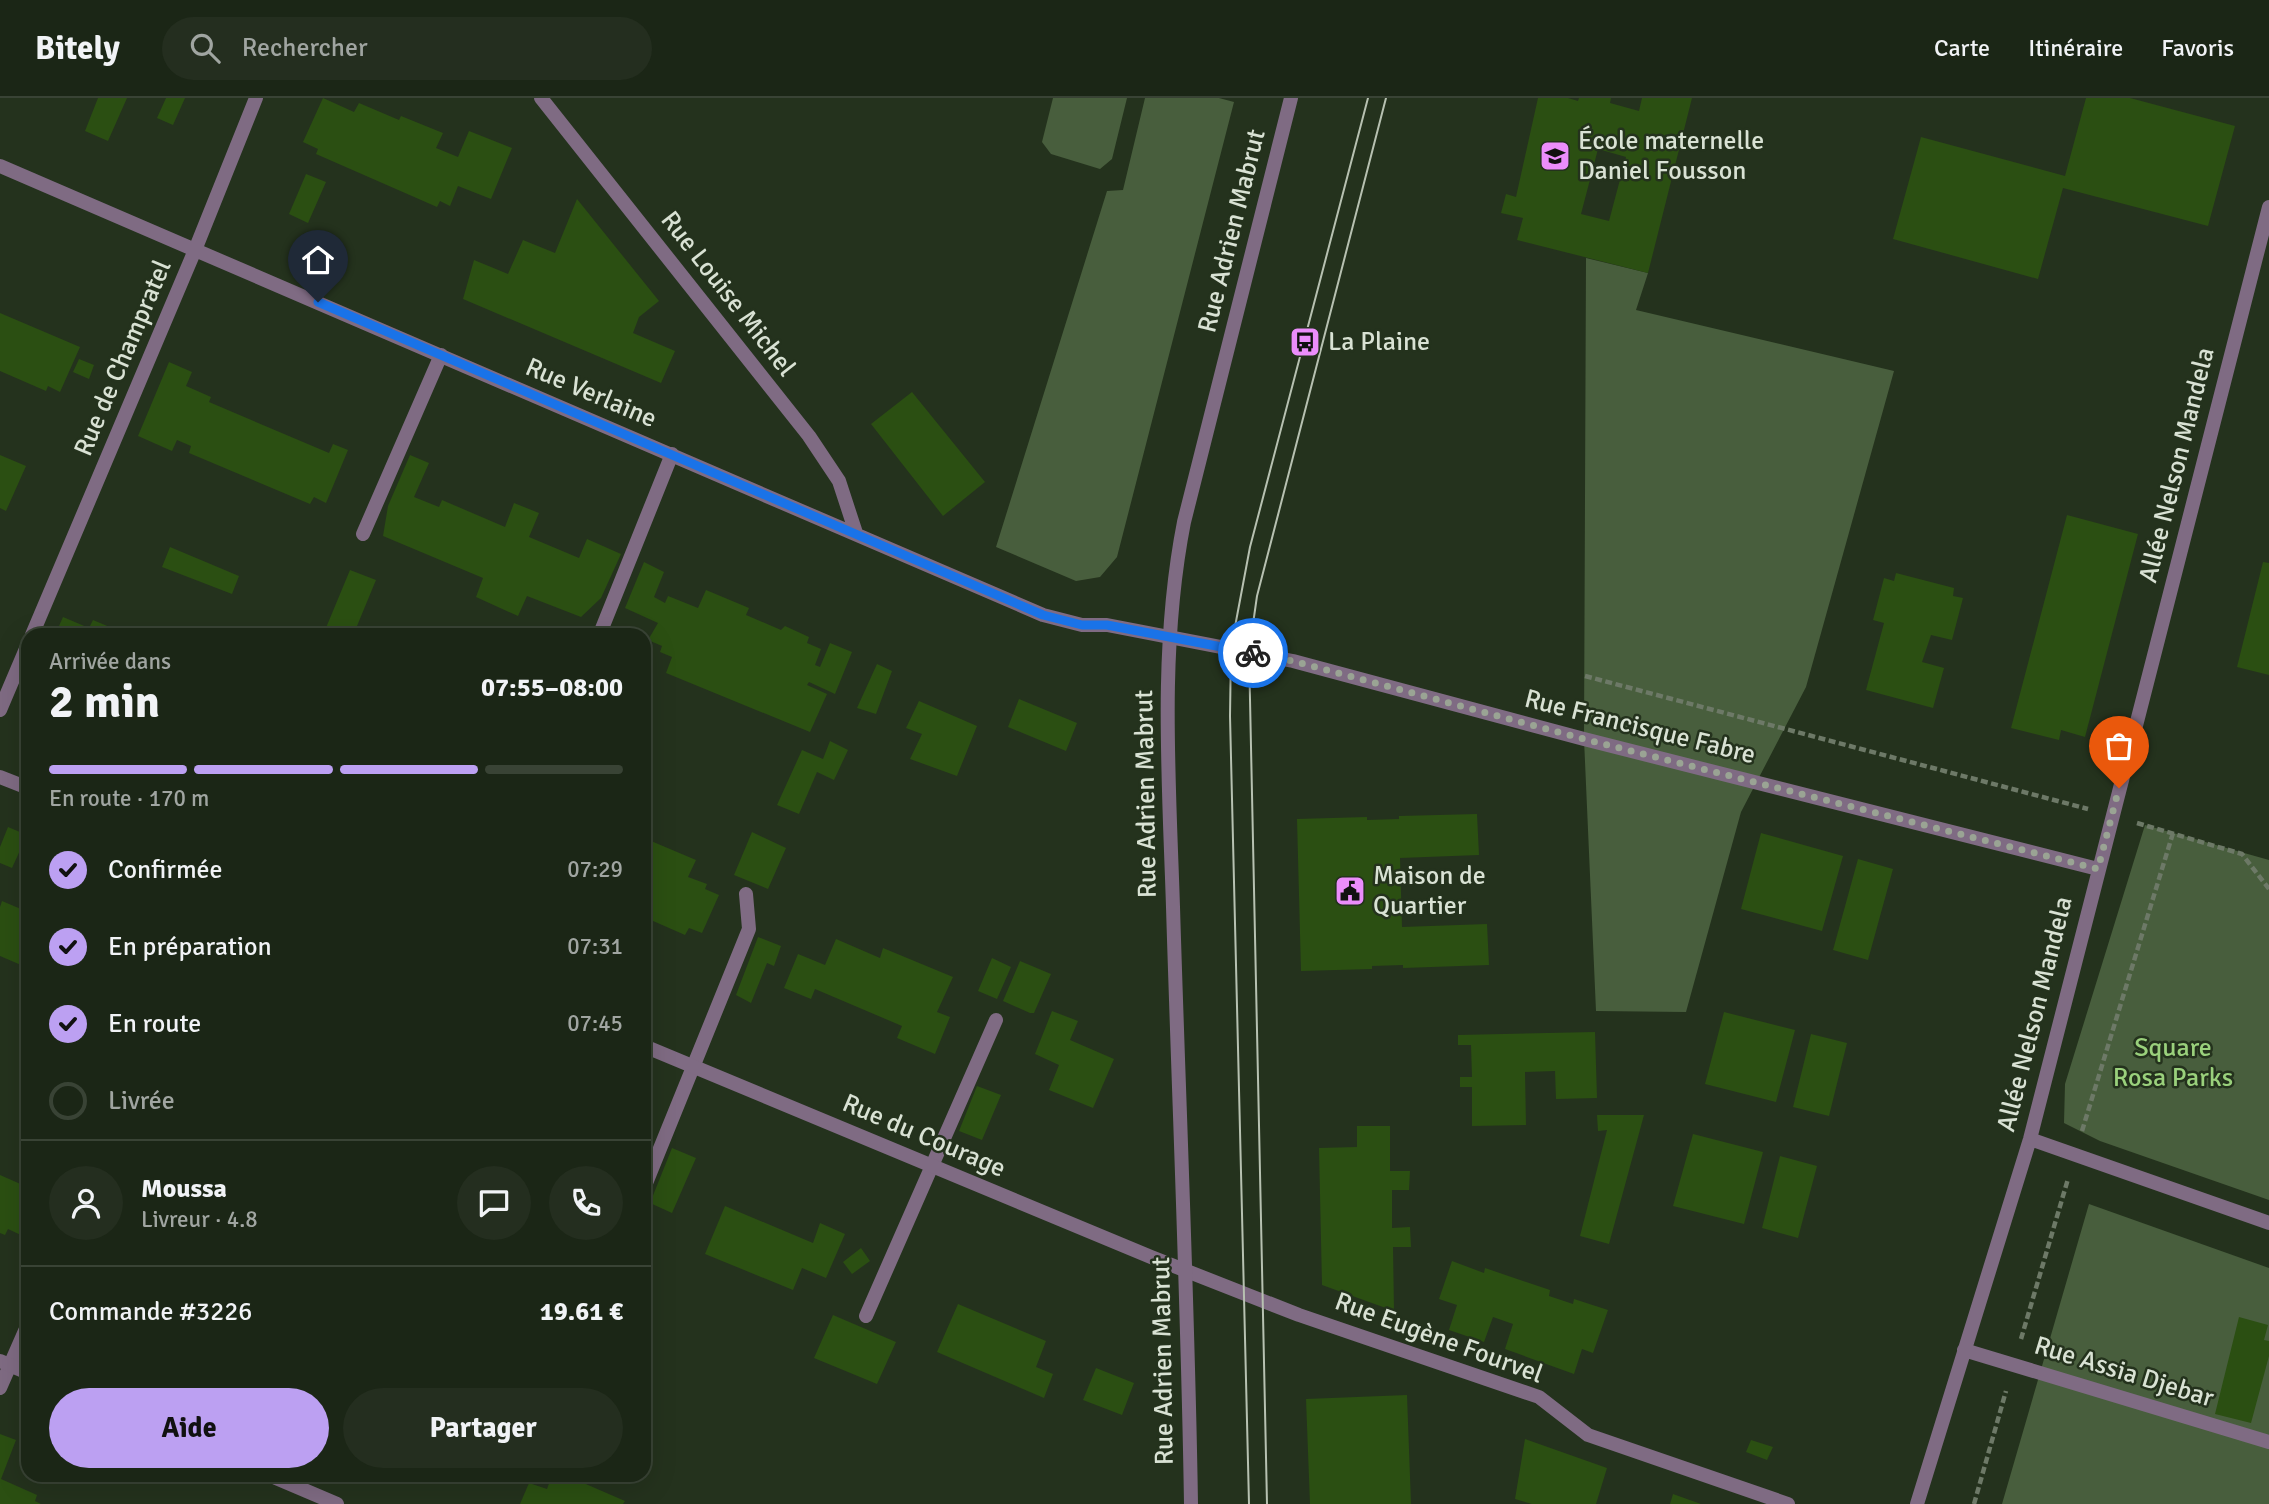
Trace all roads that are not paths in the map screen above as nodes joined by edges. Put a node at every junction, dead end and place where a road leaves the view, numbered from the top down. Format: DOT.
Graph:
graph roads {
  1 [pos="256,98"];
  2 [pos="541,98"];
  3 [pos="1291,98"];
  4 [pos="0,166"];
  5 [pos="2269,207"];
  6 [pos="195,250"];
  7 [pos="441,355"];
  8 [pos="671,454"];
  9 [pos="856,533"];
  10 [pos="363,534"];
  11 [pos="35,628"];
  12 [pos="602,628"];
  13 [pos="1169,638"];
  14 [pos="21,660"];
  15 [pos="0,710"];
  16 [pos="0,777"];
  17 [pos="21,785"];
  18 [pos="2098,869"];
  19 [pos="746,894"];
  20 [pos="996,1020"];
  21 [pos="651,1048"];
  22 [pos="694,1066"];
  23 [pos="2030,1139"];
  24 [pos="932,1166"];
  25 [pos="651,1171"];
  26 [pos="2269,1223"];
  27 [pos="1186,1271"];
  28 [pos="866,1316"];
  29 [pos="21,1336"];
  30 [pos="1964,1350"];
  31 [pos="5,1363"];
  32 [pos="0,1388"];
  33 [pos="2269,1441"];
  34 [pos="286,1482"];
  35 [pos="338,1504"];
  36 [pos="1191,1504"];
  37 [pos="1788,1504"];
  38 [pos="1917,1504"];
  1 -- 6 [label="street, Rue de Champratel"];
  2 -- 9 [label="street, Rue Louise Michel"];
  3 -- 13 [label="street, Rue Adrien Mabrut"];
  4 -- 6 [label="street, Rue Verlaine"];
  5 -- 18 [label="street, Allée Nelson Mandela"];
  6 -- 7 [label="street, Rue Verlaine"];
  6 -- 11 [label="street, Rue de Champratel"];
  7 -- 8 [label="street, Rue Verlaine"];
  7 -- 10 [label="street"];
  8 -- 9 [label="street, Rue Verlaine"];
  8 -- 12 [label="street"];
  9 -- 13 [label="street, Rue Verlaine"];
  13 -- 18 [label="street, Rue Francisque Fabre"];
  13 -- 27 [label="street, Rue Adrien Mabrut"];
  14 -- 15 [label="street"];
  16 -- 17 [label="street"];
  18 -- 23 [label="street, Allée Nelson Mandela"];
  19 -- 22 [label="street"];
  20 -- 24 [label="street"];
  21 -- 22 [label="street, Rue du Courage"];
  22 -- 24 [label="street, Rue du Courage"];
  22 -- 25 [label="street"];
  23 -- 26 [label="street"];
  23 -- 30 [label="street, Allée Nelson Mandela"];
  24 -- 27 [label="street, Rue du Courage"];
  24 -- 28 [label="street"];
  27 -- 36 [label="street, Rue Adrien Mabrut"];
  27 -- 37 [label="street, Rue Eugène Fourvel"];
  29 -- 31 [label="street"];
  30 -- 33 [label="street, Rue Assia Djebar"];
  30 -- 38 [label="street, Allée Nelson Mandela"];
  31 -- 32 [label="street"];
  34 -- 35 [label="street"];
}
